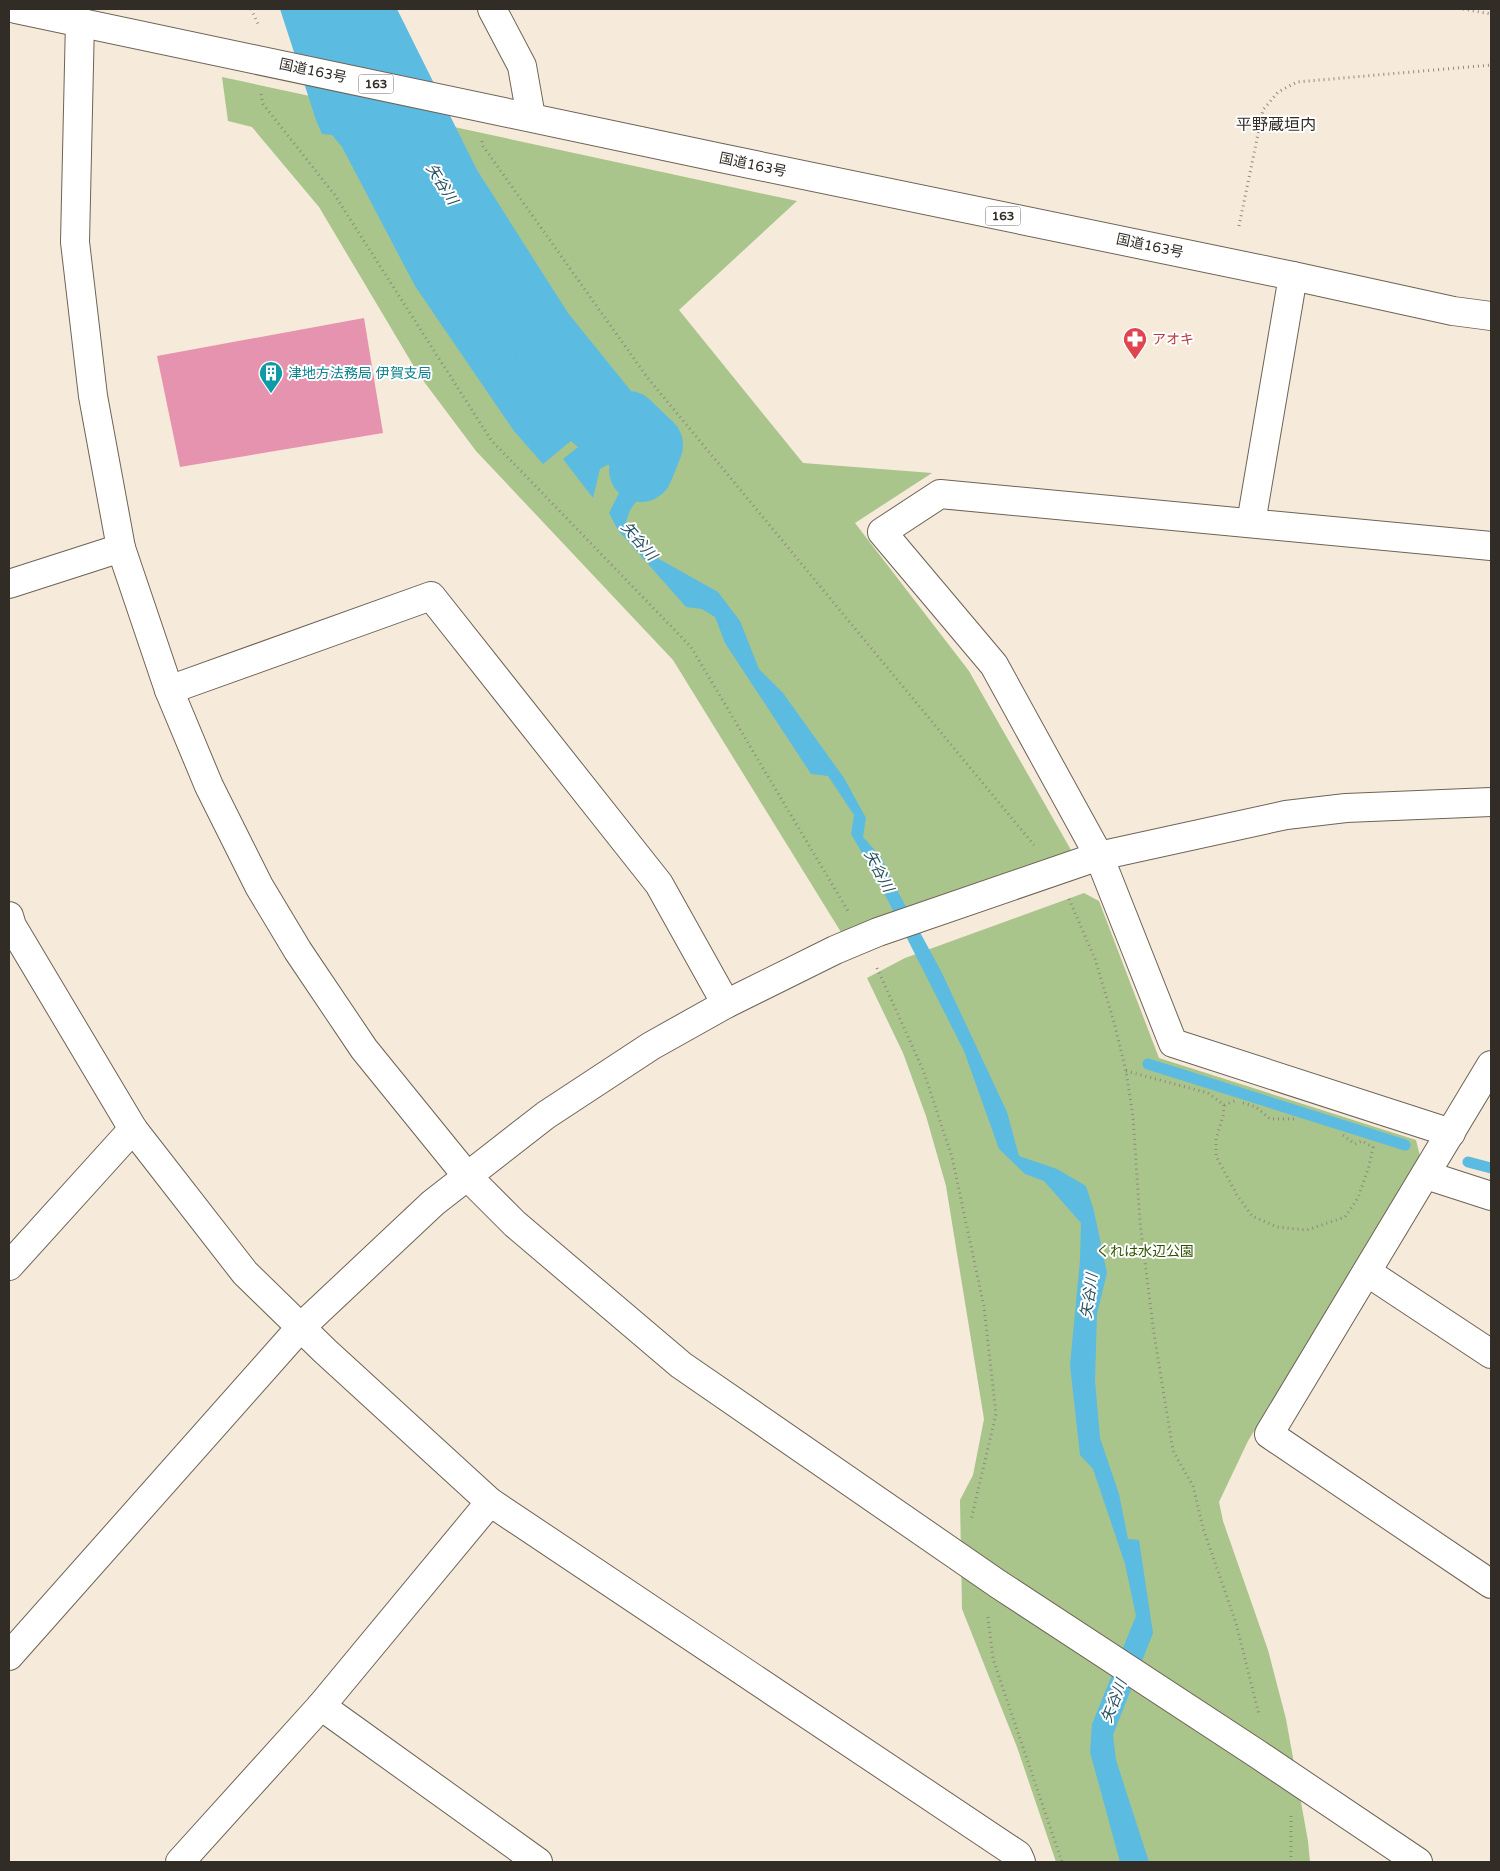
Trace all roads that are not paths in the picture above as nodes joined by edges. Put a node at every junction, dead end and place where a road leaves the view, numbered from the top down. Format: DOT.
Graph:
graph roads {
  1 [pos="16,9"];
  2 [pos="492,9"];
  3 [pos="80,21"];
  4 [pos="523,115"];
  5 [pos="1293,276"];
  6 [pos="1491,316"];
  7 [pos="1251,523"];
  8 [pos="1491,546"];
  9 [pos="121,548"];
  10 [pos="9,584"];
  11 [pos="169,690"];
  12 [pos="1491,802"];
  13 [pos="1100,856"];
  14 [pos="10,923"];
  15 [pos="726,1004"];
  16 [pos="1491,1066"];
  17 [pos="133,1129"];
  18 [pos="1451,1133"];
  19 [pos="1426,1175"];
  20 [pos="468,1176"];
  21 [pos="1491,1196"];
  22 [pos="9,1266"];
  23 [pos="1367,1272"];
  24 [pos="300,1328"];
  25 [pos="1491,1354"];
  26 [pos="490,1502"];
  27 [pos="1491,1584"];
  28 [pos="9,1656"];
  29 [pos="321,1706"];
  30 [pos="180,1862"];
  31 [pos="538,1862"];
  32 [pos="1021,1862"];
  33 [pos="1418,1862"];
  1 -- 3 [label="main road, 国道163号 / 163"];
  2 -- 4 [label="main road"];
  3 -- 4 [label="main road, 国道163号 / 163"];
  3 -- 9 [label="main road"];
  4 -- 5 [label="main road, 国道163号 / 163"];
  5 -- 6 [label="main road, 国道163号 / 163"];
  5 -- 7 [label="main road"];
  7 -- 8 [label="main road"];
  7 -- 13 [label="main road"];
  9 -- 10 [label="main road"];
  9 -- 11 [label="main road"];
  11 -- 15 [label="main road"];
  11 -- 20 [label="main road"];
  12 -- 13 [label="main road"];
  13 -- 15 [label="main road"];
  13 -- 18 [label="main road"];
  14 -- 17 [label="main road"];
  15 -- 20 [label="main road"];
  16 -- 18 [label="main road"];
  17 -- 22 [label="main road"];
  17 -- 24 [label="main road"];
  18 -- 19 [label="main road"];
  19 -- 21 [label="main road"];
  19 -- 23 [label="main road"];
  20 -- 24 [label="main road"];
  20 -- 33 [label="main road"];
  23 -- 25 [label="main road"];
  23 -- 27 [label="main road"];
  24 -- 26 [label="main road"];
  24 -- 28 [label="main road"];
  26 -- 29 [label="main road"];
  26 -- 32 [label="main road"];
  29 -- 30 [label="main road"];
  29 -- 31 [label="main road"];
}
